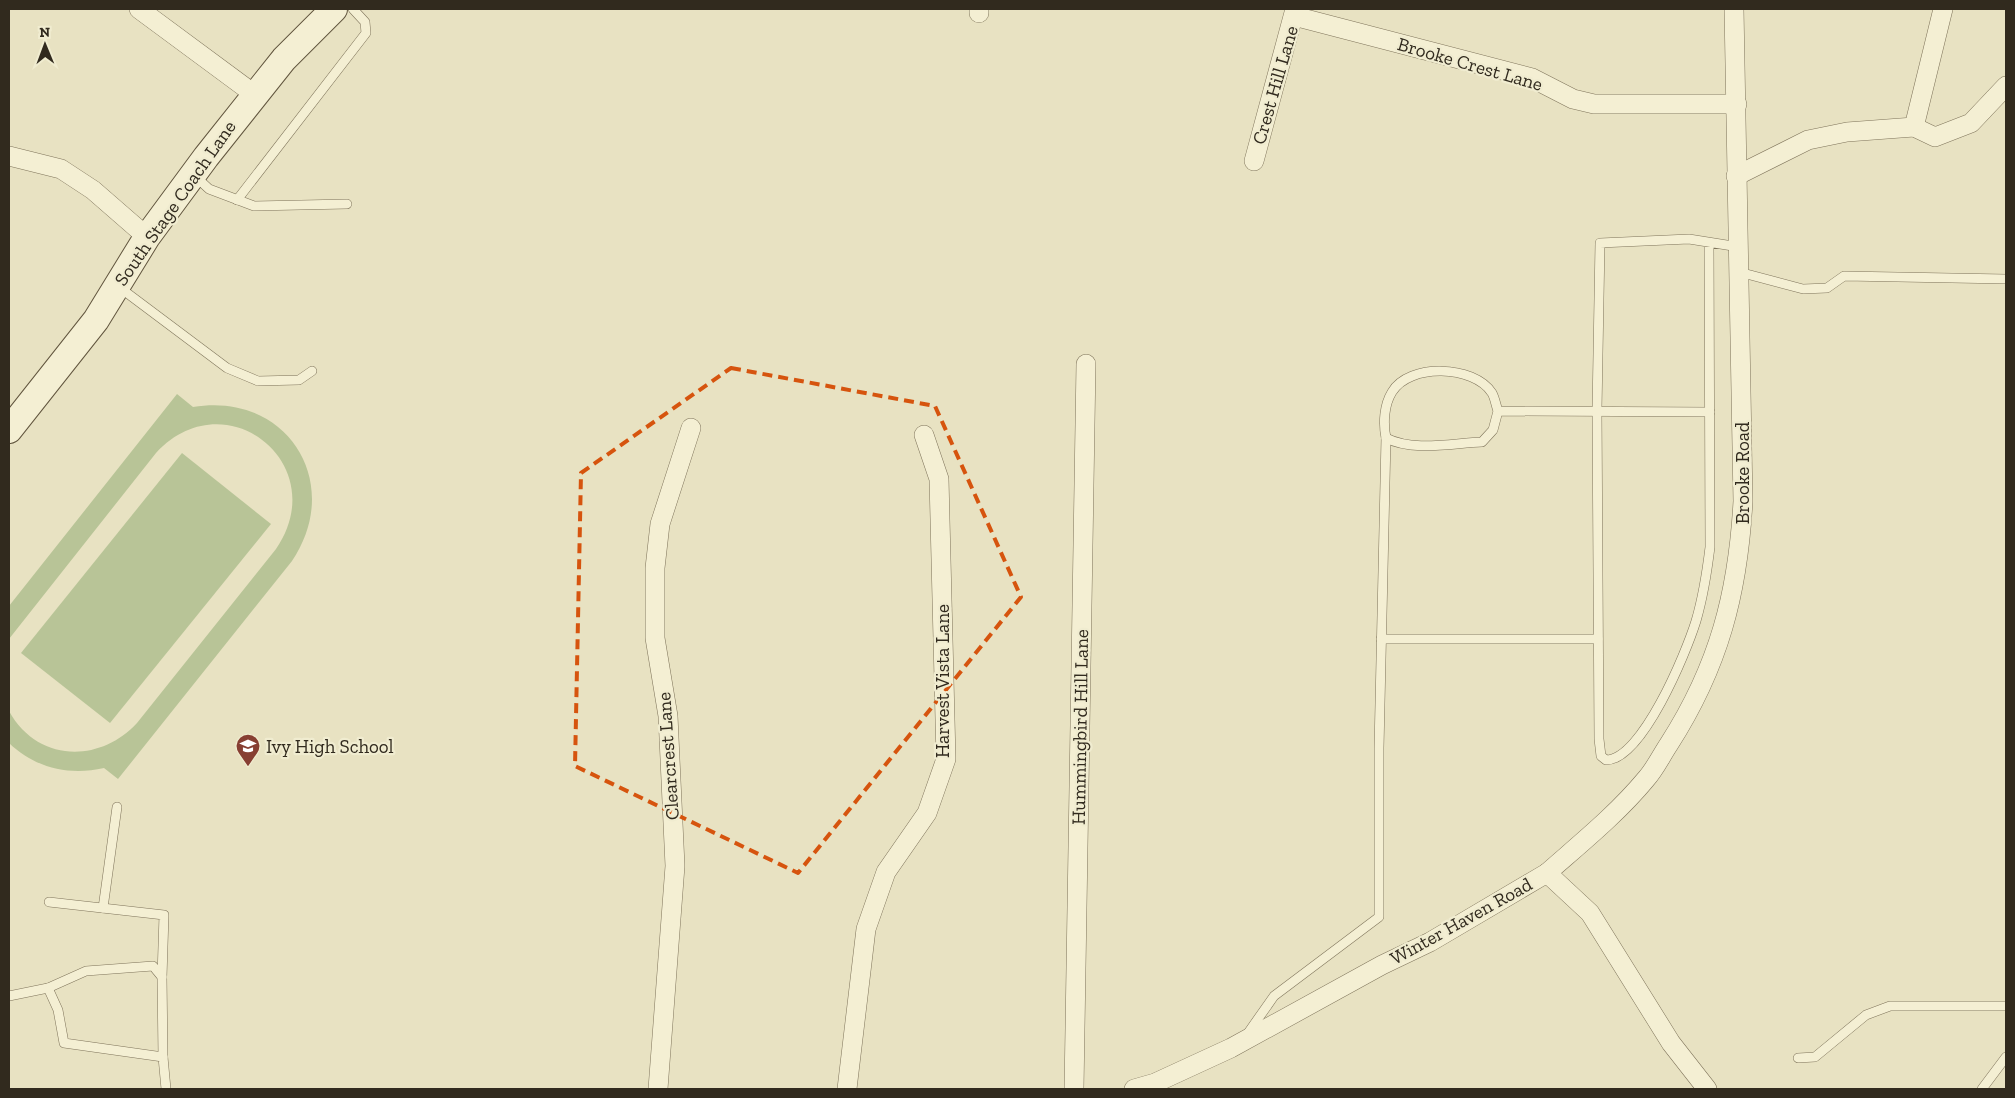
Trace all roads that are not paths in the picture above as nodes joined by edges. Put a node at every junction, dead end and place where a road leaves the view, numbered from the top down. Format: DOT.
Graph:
graph roads {
  1 [pos="139,9"];
  2 [pos="334,9"];
  3 [pos="353,9"];
  4 [pos="1734,9"];
  5 [pos="1944,9"];
  6 [pos="1295,12"];
  7 [pos="2006,86"];
  8 [pos="254,94"];
  9 [pos="1736,104"];
  10 [pos="1914,126"];
  11 [pos="9,156"];
  12 [pos="1254,161"];
  13 [pos="194,174"];
  14 [pos="1736,176"];
  15 [pos="237,200"];
  16 [pos="347,204"];
  17 [pos="147,237"];
  18 [pos="1709,243"];
  19 [pos="1739,247"];
  20 [pos="1740,272"];
  21 [pos="2006,279"];
  22 [pos="117,285"];
  23 [pos="1086,364"];
  24 [pos="312,371"];
  25 [pos="1597,410"];
  26 [pos="1498,411"];
  27 [pos="1710,412"];
  28 [pos="691,428"];
  29 [pos="9,430"];
  30 [pos="924,436"];
  31 [pos="1386,438"];
  32 [pos="1598,638"];
  33 [pos="1381,640"];
  34 [pos="117,807"];
  35 [pos="1547,873"];
  36 [pos="49,902"];
  37 [pos="102,908"];
  38 [pos="162,977"];
  39 [pos="48,988"];
  40 [pos="9,996"];
  41 [pos="2006,1006"];
  42 [pos="1243,1042"];
  43 [pos="163,1057"];
  44 [pos="2006,1057"];
  45 [pos="1798,1058"];
  46 [pos="166,1089"];
  47 [pos="658,1089"];
  48 [pos="847,1089"];
  49 [pos="1074,1089"];
  50 [pos="1134,1089"];
  51 [pos="1707,1089"];
  52 [pos="1982,1089"];
  1 -- 8 [label="street"];
  2 -- 8 [label="main road, South Stage Coach Lane"];
  3 -- 15 [label="lane"];
  4 -- 9 [label="street, Brooke Road"];
  5 -- 10 [label="street"];
  6 -- 9 [label="street, Brooke Crest Lane"];
  6 -- 12 [label="street, Crest Hill Lane"];
  7 -- 10 [label="street"];
  8 -- 13 [label="main road, South Stage Coach Lane"];
  9 -- 14 [label="street, Brooke Road"];
  10 -- 14 [label="street"];
  11 -- 17 [label="street"];
  13 -- 15 [label="lane"];
  13 -- 17 [label="main road, South Stage Coach Lane"];
  14 -- 19 [label="street, Brooke Road"];
  15 -- 16 [label="lane"];
  17 -- 22 [label="main road, South Stage Coach Lane"];
  18 -- 19 [label="lane"];
  18 -- 25 [label="lane"];
  18 -- 27 [label="lane"];
  19 -- 20 [label="street, Brooke Road"];
  20 -- 21 [label="lane"];
  20 -- 35 [label="street, Brooke Road"];
  22 -- 24 [label="lane"];
  22 -- 29 [label="main road, South Stage Coach Lane"];
  23 -- 49 [label="street, Hummingbird Hill Lane"];
  25 -- 26 [label="lane"];
  25 -- 27 [label="lane"];
  25 -- 32 [label="lane"];
  26 -- 31 [label="lane"];
  26 -- 31 [label="lane"];
  27 -- 32 [label="lane"];
  28 -- 47 [label="street, Clearcrest Lane"];
  30 -- 48 [label="street, Harvest Vista Lane"];
  31 -- 33 [label="lane"];
  32 -- 33 [label="lane"];
  33 -- 42 [label="lane"];
  34 -- 37 [label="lane"];
  35 -- 42 [label="street, Winter Haven Road"];
  35 -- 51 [label="street, Winter Haven Road"];
  36 -- 37 [label="lane"];
  37 -- 38 [label="lane"];
  38 -- 39 [label="lane"];
  38 -- 43 [label="lane"];
  39 -- 40 [label="lane"];
  39 -- 43 [label="lane"];
  41 -- 45 [label="lane"];
  42 -- 50 [label="street, Winter Haven Road"];
  43 -- 46 [label="lane"];
  44 -- 52 [label="lane"];
}
